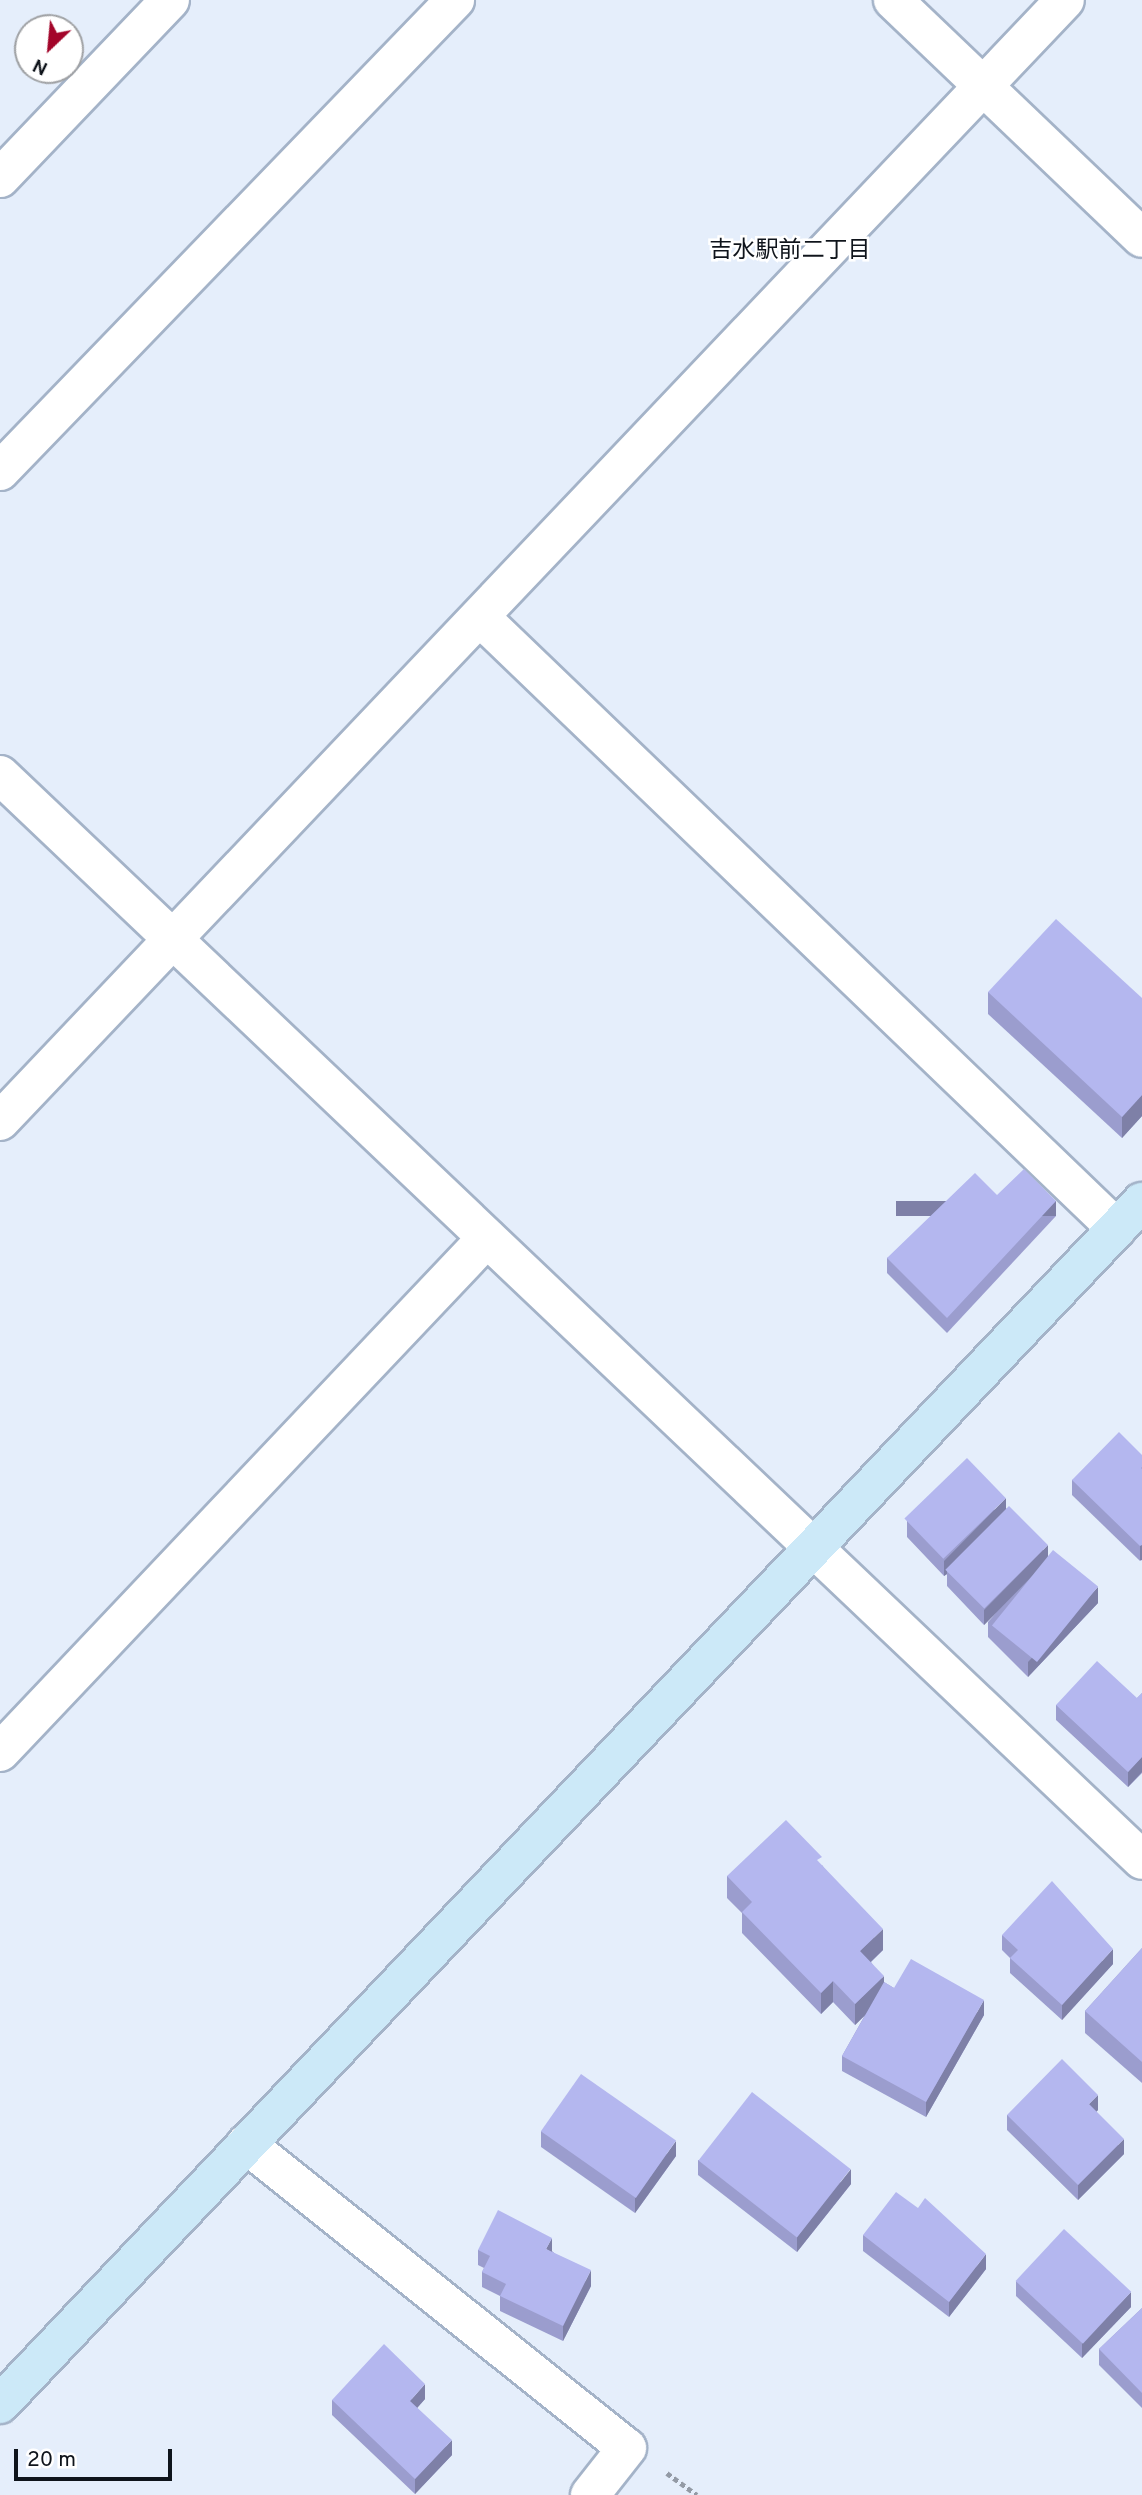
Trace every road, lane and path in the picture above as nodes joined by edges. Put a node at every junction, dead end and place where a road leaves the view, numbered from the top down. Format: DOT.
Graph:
graph roads {
  1 [pos="170,0"];
  2 [pos="455,0"];
  3 [pos="893,0"];
  4 [pos="1065,0"];
  5 [pos="983,86"];
  6 [pos="0,178"];
  7 [pos="1142,238"];
  8 [pos="0,471"];
  9 [pos="480,617"];
  10 [pos="0,775"];
  11 [pos="174,939"];
  12 [pos="0,1121"];
  13 [pos="1130,1215"];
  14 [pos="487,1238"];
  15 [pos="811,1548"];
  16 [pos="0,1752"];
  17 [pos="1141,1856"];
  18 [pos="246,2144"];
  19 [pos="0,2404"];
  20 [pos="590,2495"];
  1 -- 6 [label="street"];
  2 -- 8 [label="street"];
  3 -- 5 [label="street"];
  4 -- 5 [label="street"];
  5 -- 7 [label="street"];
  5 -- 9 [label="street"];
  9 -- 11 [label="street"];
  9 -- 13 [label="street"];
  10 -- 11 [label="street"];
  11 -- 12 [label="street"];
  11 -- 14 [label="street"];
  13 -- 15 [label="street"];
  14 -- 15 [label="street"];
  14 -- 16 [label="street"];
  15 -- 17 [label="street"];
  15 -- 18 [label="street"];
  18 -- 19 [label="street"];
  18 -- 20 [label="street"];
}
